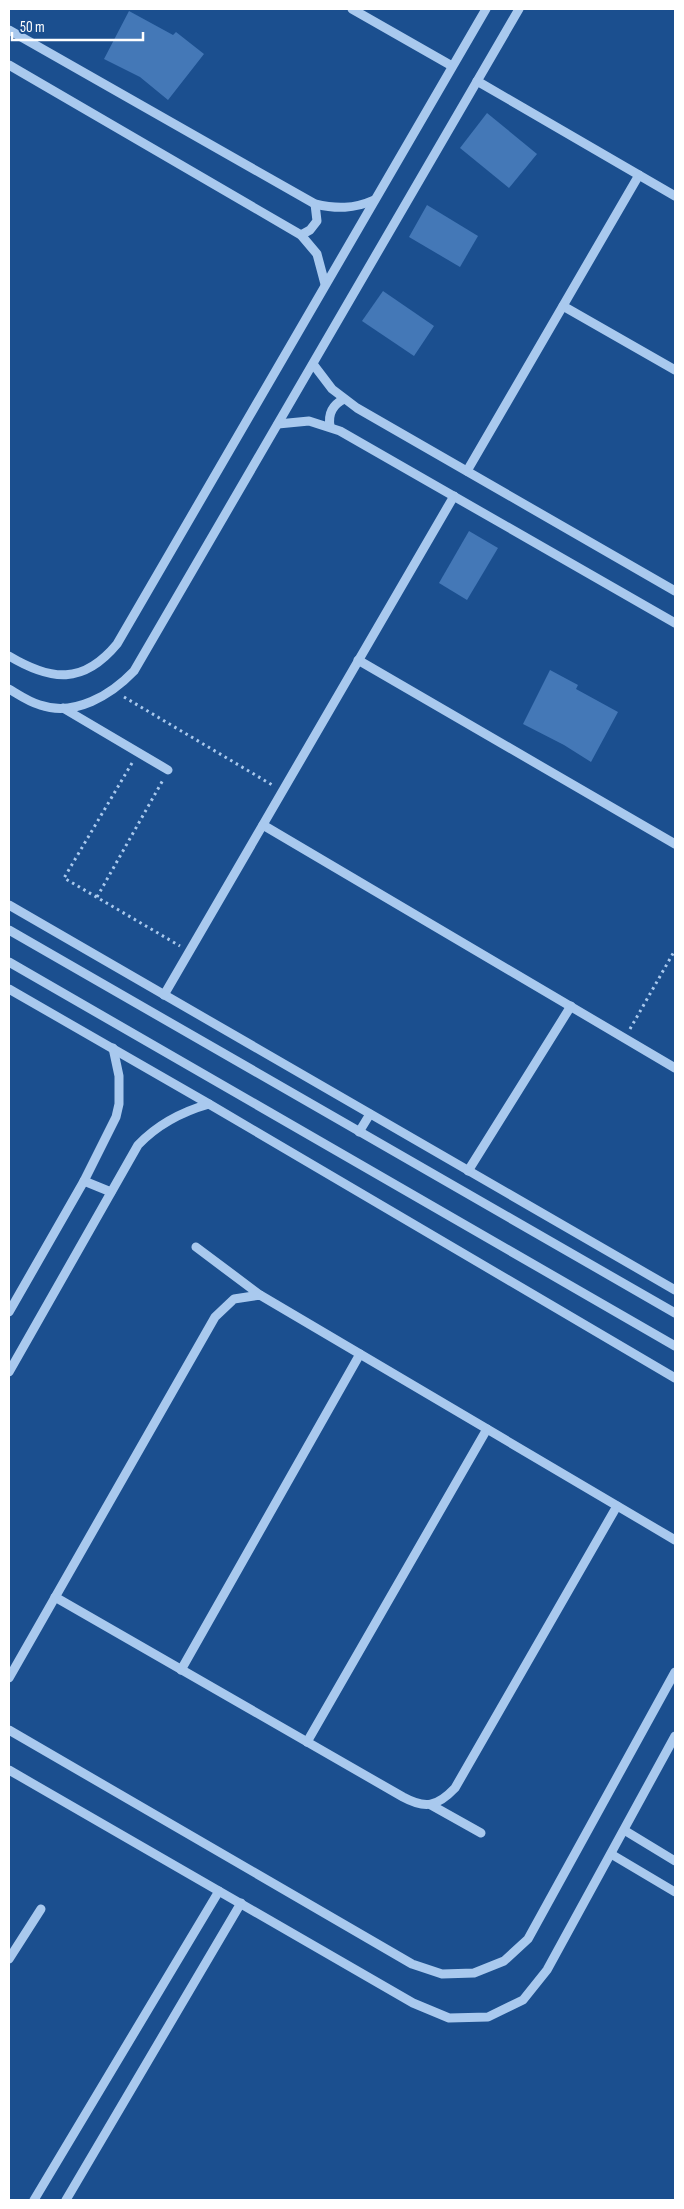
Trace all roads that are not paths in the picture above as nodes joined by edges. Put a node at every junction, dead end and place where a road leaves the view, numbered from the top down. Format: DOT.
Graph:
graph roads {
  1 [pos="352,9"];
  2 [pos="486,9"];
  3 [pos="519,9"];
  4 [pos="9,30"];
  5 [pos="9,65"];
  6 [pos="452,66"];
  7 [pos="477,81"];
  8 [pos="639,175"];
  9 [pos="675,196"];
  10 [pos="374,200"];
  11 [pos="315,204"];
  12 [pos="301,235"];
  13 [pos="325,284"];
  14 [pos="563,306"];
  15 [pos="313,364"];
  16 [pos="675,370"];
  17 [pos="344,399"];
  18 [pos="278,424"];
  19 [pos="330,426"];
  20 [pos="467,471"];
  21 [pos="454,496"];
  22 [pos="675,591"];
  23 [pos="675,623"];
  24 [pos="9,656"];
  25 [pos="358,660"];
  26 [pos="9,689"];
  27 [pos="63,708"];
  28 [pos="168,770"];
  29 [pos="263,825"];
  30 [pos="675,844"];
  31 [pos="9,905"];
  32 [pos="9,930"];
  33 [pos="9,962"];
  34 [pos="9,989"];
  35 [pos="164,995"];
  36 [pos="571,1006"];
  37 [pos="113,1048"];
  38 [pos="675,1068"];
  39 [pos="209,1104"];
  40 [pos="370,1114"];
  41 [pos="359,1132"];
  42 [pos="468,1171"];
  43 [pos="84,1180"];
  44 [pos="111,1192"];
  45 [pos="196,1247"];
  46 [pos="672,1287"];
  47 [pos="260,1295"];
  48 [pos="9,1312"];
  49 [pos="675,1313"];
  50 [pos="675,1346"];
  51 [pos="360,1354"];
  52 [pos="9,1372"];
  53 [pos="675,1378"];
  54 [pos="487,1429"];
  55 [pos="617,1506"];
  56 [pos="675,1540"];
  57 [pos="55,1597"];
  58 [pos="181,1670"];
  59 [pos="675,1672"];
  60 [pos="9,1678"];
  61 [pos="9,1730"];
  62 [pos="675,1736"];
  63 [pos="307,1742"];
  64 [pos="9,1770"];
  65 [pos="431,1805"];
  66 [pos="624,1830"];
  67 [pos="481,1833"];
  68 [pos="611,1854"];
  69 [pos="675,1861"];
  70 [pos="219,1891"];
  71 [pos="675,1892"];
  72 [pos="240,1903"];
  73 [pos="42,1909"];
  74 [pos="9,1959"];
  75 [pos="34,2200"];
  76 [pos="66,2200"];
  1 -- 6 [label="street"];
  2 -- 6 [label="street"];
  3 -- 7 [label="street"];
  4 -- 11 [label="street"];
  5 -- 12 [label="street"];
  6 -- 10 [label="street"];
  7 -- 8 [label="street"];
  7 -- 15 [label="street"];
  8 -- 9 [label="street"];
  8 -- 14 [label="street"];
  10 -- 11 [label="street"];
  10 -- 13 [label="street"];
  11 -- 12 [label="street"];
  12 -- 13 [label="street"];
  13 -- 24 [label="street"];
  14 -- 16 [label="street"];
  14 -- 20 [label="street"];
  15 -- 17 [label="street"];
  15 -- 18 [label="street"];
  17 -- 19 [label="street"];
  17 -- 20 [label="street"];
  18 -- 19 [label="street"];
  18 -- 27 [label="street"];
  19 -- 21 [label="street"];
  20 -- 22 [label="street"];
  21 -- 23 [label="street"];
  21 -- 25 [label="street"];
  25 -- 29 [label="street"];
  25 -- 30 [label="street"];
  26 -- 27 [label="street"];
  27 -- 28 [label="street"];
  29 -- 35 [label="street"];
  29 -- 36 [label="street"];
  31 -- 35 [label="street"];
  32 -- 41 [label="street"];
  33 -- 50 [label="street"];
  34 -- 37 [label="street"];
  35 -- 40 [label="street"];
  36 -- 38 [label="street"];
  36 -- 42 [label="street"];
  37 -- 39 [label="street"];
  37 -- 43 [label="street"];
  39 -- 44 [label="street"];
  39 -- 53 [label="street"];
  40 -- 41 [label="street"];
  40 -- 42 [label="street"];
  41 -- 49 [label="street"];
  42 -- 46 [label="street"];
  43 -- 44 [label="street"];
  43 -- 48 [label="street"];
  44 -- 52 [label="street"];
  45 -- 47 [label="street"];
  47 -- 51 [label="street"];
  47 -- 57 [label="street"];
  51 -- 54 [label="street"];
  51 -- 58 [label="street"];
  54 -- 55 [label="street"];
  54 -- 63 [label="street"];
  55 -- 56 [label="street"];
  55 -- 65 [label="street"];
  57 -- 58 [label="street"];
  57 -- 60 [label="street"];
  58 -- 63 [label="street"];
  59 -- 61 [label="street"];
  62 -- 66 [label="street"];
  63 -- 65 [label="street"];
  64 -- 70 [label="street"];
  65 -- 67 [label="street"];
  66 -- 68 [label="street"];
  66 -- 69 [label="street"];
  68 -- 71 [label="street"];
  68 -- 72 [label="street"];
  70 -- 72 [label="street"];
  70 -- 75 [label="street"];
  72 -- 76 [label="street"];
  73 -- 74 [label="street"];
}
